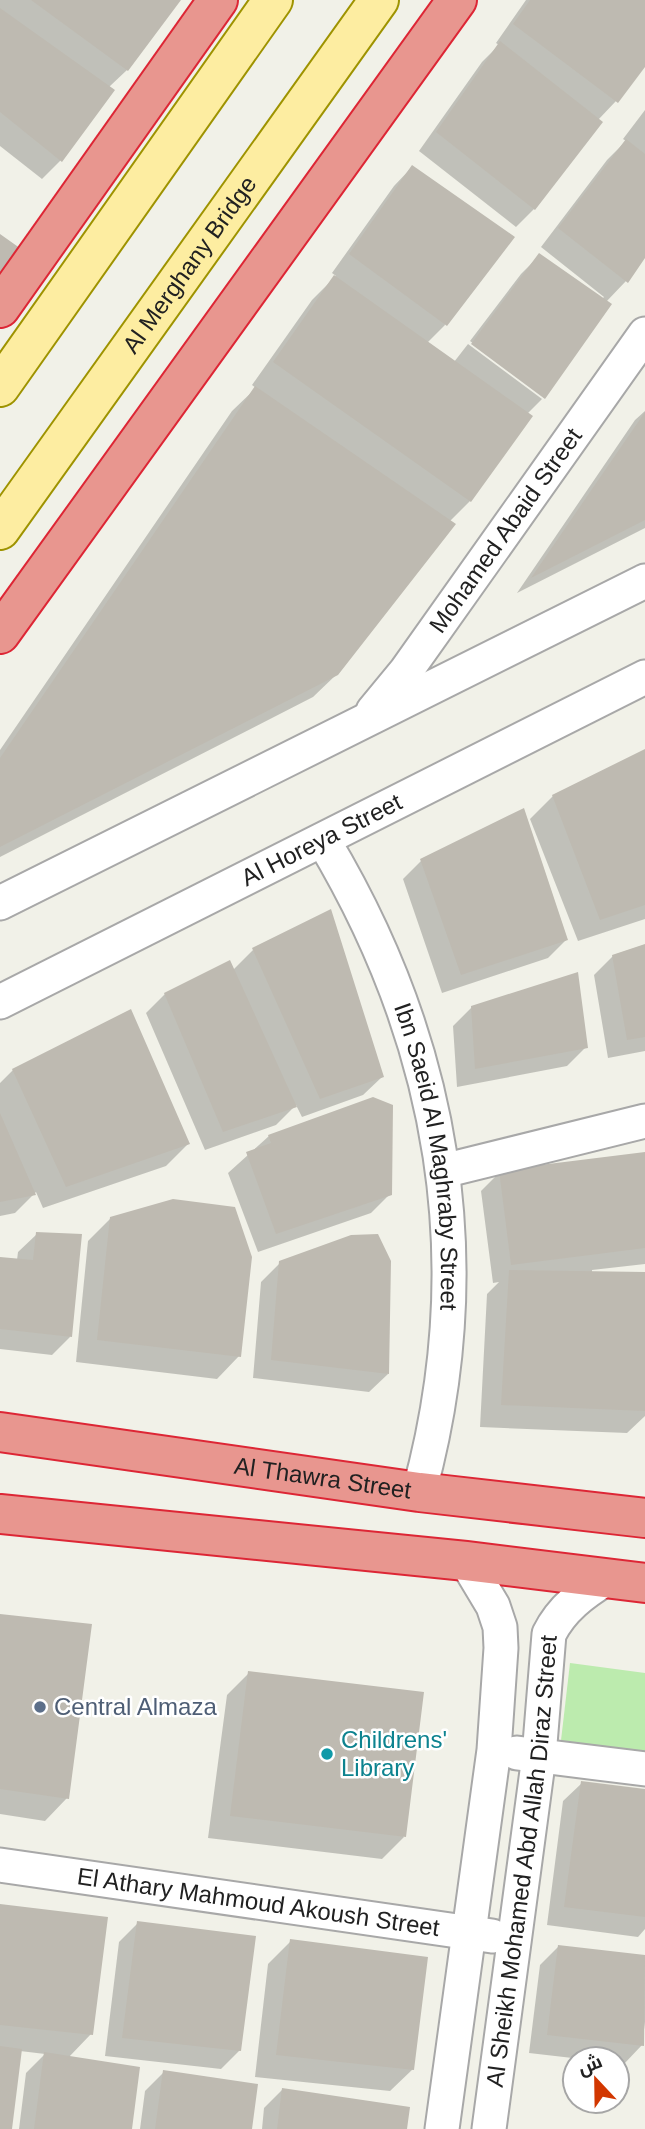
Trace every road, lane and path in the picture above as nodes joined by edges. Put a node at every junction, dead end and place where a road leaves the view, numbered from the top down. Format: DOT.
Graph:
graph roads {
  1 [pos="218,0"];
  2 [pos="273,0"];
  3 [pos="379,0"];
  4 [pos="457,0"];
  5 [pos="0,307"];
  6 [pos="645,334"];
  7 [pos="0,387"];
  8 [pos="0,530"];
  9 [pos="645,581"];
  10 [pos="0,634"];
  11 [pos="645,677"];
  12 [pos="362,723"];
  13 [pos="323,839"];
  14 [pos="0,903"];
  15 [pos="0,1002"];
  16 [pos="645,1121"];
  17 [pos="443,1171"];
  18 [pos="0,1432"];
  19 [pos="419,1492"];
  20 [pos="0,1514"];
  21 [pos="645,1518"];
  22 [pos="466,1561"];
  23 [pos="607,1578"];
  24 [pos="645,1583"];
  25 [pos="494,1750"];
  26 [pos="539,1756"];
  27 [pos="645,1769"];
  28 [pos="0,1865"];
  29 [pos="470,1933"];
  30 [pos="515,1940"];
  31 [pos="498,2128"];
  32 [pos="442,2129"];
  1 -- 5 [label="highway"];
  2 -- 7 [label="main road"];
  3 -- 8 [label="main road, Al Merghany Bridge"];
  4 -- 10 [label="highway"];
  6 -- 12 [label="street, Mohamed Abaid Street"];
  9 -- 12 [label="street"];
  11 -- 13 [label="street, Al Horeya Street"];
  12 -- 14 [label="street"];
  13 -- 15 [label="street, Al Horeya Street"];
  13 -- 17 [label="street, Ibn Saeid Al Maghraby Street"];
  16 -- 17 [label="street"];
  17 -- 19 [label="street, Ibn Saeid Al Maghraby Street"];
  18 -- 19 [label="highway, Al Thawra Street"];
  19 -- 21 [label="highway, Al Thawra Street"];
  20 -- 22 [label="highway"];
  22 -- 23 [label="highway"];
  22 -- 25 [label="street, Al Sheikh Mohamed Abd Allah Diraz Street"];
  23 -- 24 [label="highway"];
  23 -- 26 [label="street, Al Sheikh Mohamed Abd Allah Diraz Street"];
  25 -- 26 [label="street"];
  25 -- 29 [label="street, Al Sheikh Mohamed Abd Allah Diraz Street"];
  26 -- 27 [label="street"];
  26 -- 30 [label="street, Al Sheikh Mohamed Abd Allah Diraz Street"];
  28 -- 29 [label="street, El Athary Mahmoud Akoush Street"];
  29 -- 30 [label="street, El Athary Mahmoud Akoush Street"];
  29 -- 32 [label="street, Al Sheikh Mohamed Abd Allah Diraz Street"];
  30 -- 31 [label="street, Al Sheikh Mohamed Abd Allah Diraz Street"];
}
